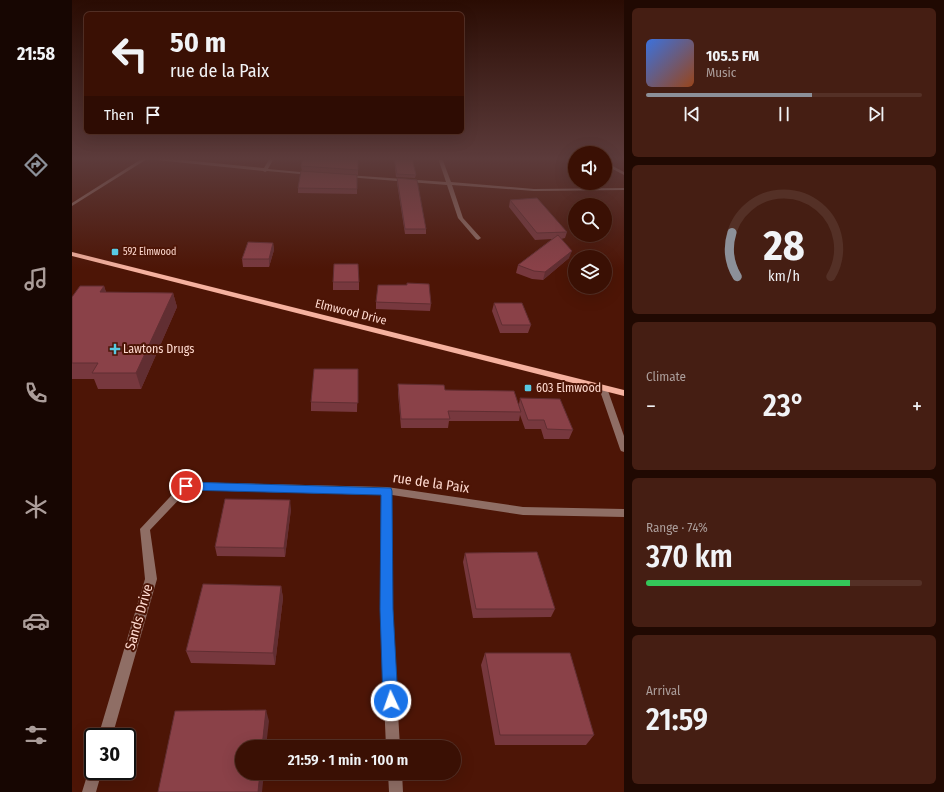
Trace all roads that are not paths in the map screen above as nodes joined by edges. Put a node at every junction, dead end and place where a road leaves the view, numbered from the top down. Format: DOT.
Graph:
graph roads {
  1 [pos="88,195"];
  2 [pos="452,195"];
  3 [pos="72,205"];
  4 [pos="478,238"];
  5 [pos="72,254"];
  6 [pos="603,388"];
  7 [pos="624,393"];
  8 [pos="624,449"];
  9 [pos="186,486"];
  10 [pos="387,491"];
  11 [pos="624,513"];
  12 [pos="108,728"];
  13 [pos="393,740"];
  14 [pos="92,780"];
  15 [pos="395,780"];
  16 [pos="89,792"];
  17 [pos="396,792"];
  1 -- 3 [label="street"];
  2 -- 4 [label="street"];
  5 -- 6 [label="main road, Elmwood Drive"];
  6 -- 7 [label="main road, Elmwood Drive"];
  6 -- 8 [label="street"];
  9 -- 10 [label="street, rue de la Paix"];
  9 -- 12 [label="street, Sands Drive"];
  10 -- 11 [label="street, rue de la Paix"];
  10 -- 13 [label="street"];
  14 -- 16 [label="street"];
  15 -- 17 [label="street"];
}
